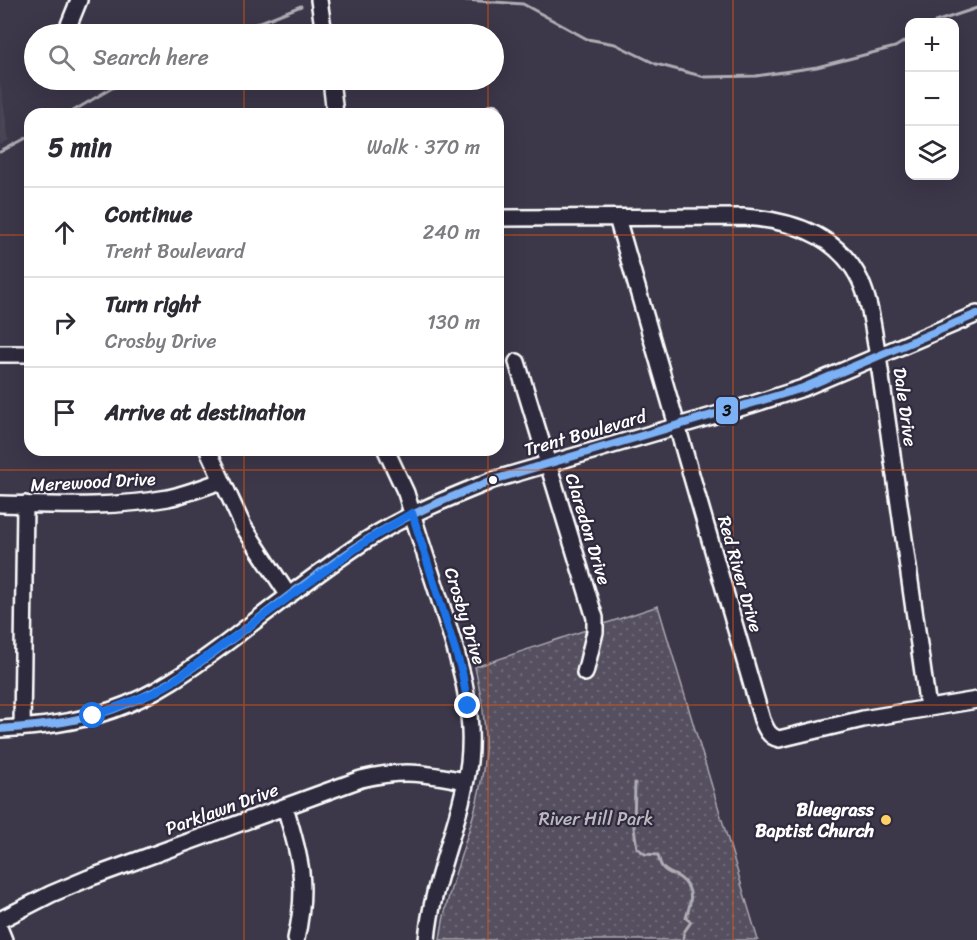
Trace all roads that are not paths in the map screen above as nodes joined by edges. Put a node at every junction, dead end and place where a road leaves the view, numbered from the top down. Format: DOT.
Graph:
graph roads {
  1 [pos="79,0"];
  2 [pos="319,0"];
  3 [pos="69,24"];
  4 [pos="323,24"];
  5 [pos="332,90"];
  6 [pos="335,108"];
  7 [pos="504,218"];
  8 [pos="617,218"];
  9 [pos="977,314"];
  10 [pos="0,354"];
  11 [pos="24,354"];
  12 [pos="878,356"];
  13 [pos="518,362"];
  14 [pos="678,426"];
  15 [pos="210,456"];
  16 [pos="389,456"];
  17 [pos="548,465"];
  18 [pos="221,482"];
  19 [pos="0,504"];
  20 [pos="25,504"];
  21 [pos="412,513"];
  22 [pos="289,596"];
  23 [pos="585,673"];
  24 [pos="977,700"];
  25 [pos="928,708"];
  26 [pos="22,728"];
  27 [pos="0,729"];
  28 [pos="465,782"];
  29 [pos="285,807"];
  30 [pos="0,920"];
  31 [pos="0,930"];
  32 [pos="296,939"];
  33 [pos="4,940"];
  34 [pos="427,940"];
  1 -- 3 [label="street"];
  2 -- 4 [label="street"];
  5 -- 6 [label="street"];
  7 -- 8 [label="street, Dale Drive"];
  8 -- 12 [label="street, Dale Drive"];
  8 -- 14 [label="street, Red River Drive"];
  9 -- 12 [label="street, Trent Boulevard"];
  10 -- 11 [label="street"];
  12 -- 14 [label="street, Trent Boulevard"];
  12 -- 25 [label="street, Dale Drive"];
  13 -- 17 [label="street, Claredon Drive"];
  14 -- 17 [label="street, Trent Boulevard"];
  14 -- 25 [label="street, Red River Drive"];
  15 -- 18 [label="street"];
  16 -- 21 [label="street, Crosby Drive"];
  17 -- 21 [label="street, Trent Boulevard"];
  17 -- 23 [label="street, Claredon Drive"];
  18 -- 20 [label="street, Merewood Drive"];
  18 -- 22 [label="street"];
  19 -- 20 [label="street, Merewood Drive"];
  20 -- 26 [label="street"];
  21 -- 22 [label="street, Trent Boulevard"];
  21 -- 28 [label="street, Crosby Drive"];
  22 -- 26 [label="street, Trent Boulevard"];
  24 -- 25 [label="street, Red River Drive"];
  26 -- 27 [label="street, Trent Boulevard"];
  28 -- 29 [label="street, Parklawn Drive"];
  28 -- 34 [label="street, Crosby Drive"];
  29 -- 30 [label="street, Parklawn Drive"];
  29 -- 32 [label="street"];
  31 -- 33 [label="street"];
}
